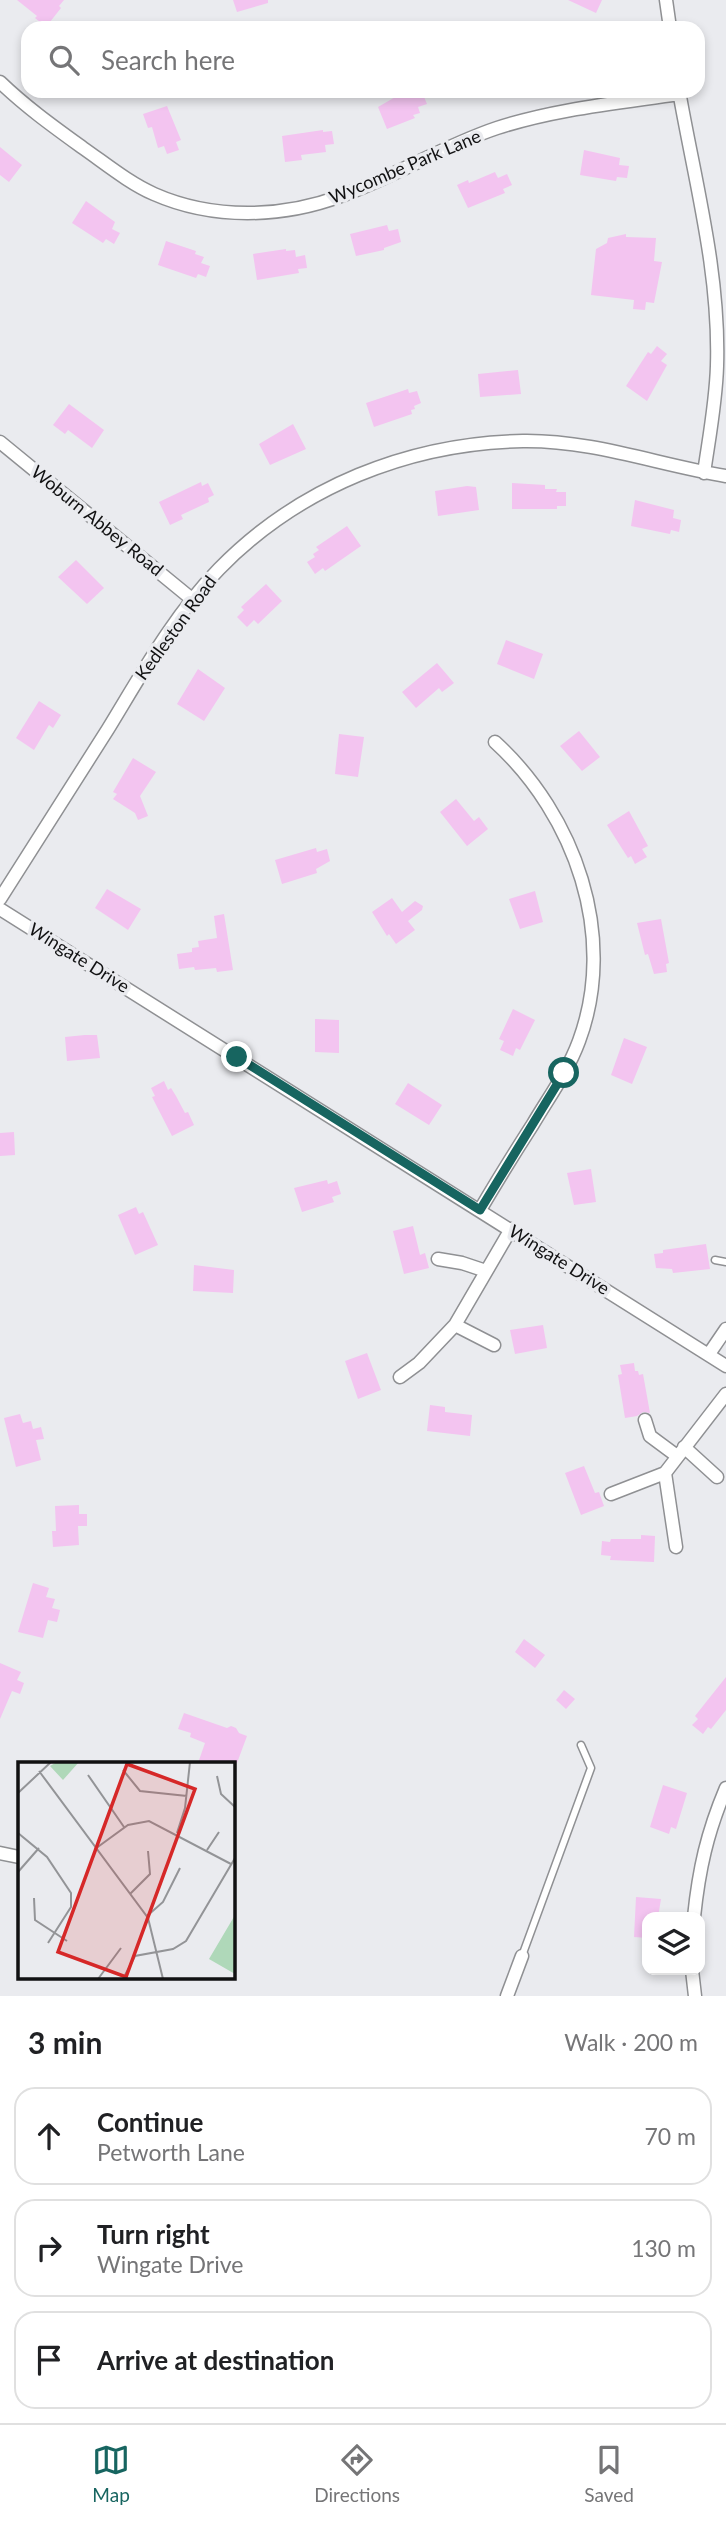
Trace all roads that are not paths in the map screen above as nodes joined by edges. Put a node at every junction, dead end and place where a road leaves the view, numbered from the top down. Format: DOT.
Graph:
graph roads {
  1 [pos="666,0"];
  2 [pos="669,21"];
  3 [pos="0,82"];
  4 [pos="649,98"];
  5 [pos="680,98"];
  6 [pos="0,442"];
  7 [pos="704,473"];
  8 [pos="726,476"];
  9 [pos="193,600"];
  10 [pos="495,742"];
  11 [pos="0,899"];
  12 [pos="0,909"];
  13 [pos="480,1210"];
  14 [pos="511,1229"];
  15 [pos="438,1259"];
  16 [pos="715,1260"];
  17 [pos="726,1262"];
  18 [pos="486,1271"];
  19 [pos="455,1325"];
  20 [pos="726,1329"];
  21 [pos="494,1345"];
  22 [pos="709,1354"];
  23 [pos="726,1366"];
  24 [pos="400,1377"];
  25 [pos="726,1394"];
  26 [pos="645,1420"];
  27 [pos="680,1451"];
  28 [pos="665,1473"];
  29 [pos="717,1477"];
  30 [pos="611,1494"];
  31 [pos="676,1547"];
  32 [pos="581,1745"];
  33 [pos="726,1788"];
  34 [pos="0,1853"];
  35 [pos="18,1857"];
  36 [pos="695,1912"];
  37 [pos="522,1956"];
  38 [pos="693,1975"];
  39 [pos="507,1996"];
  40 [pos="695,1996"];
  1 -- 2 [label="street"];
  3 -- 4 [label="street, Wycombe Park Lane"];
  5 -- 7 [label="street"];
  6 -- 9 [label="street, Woburn Abbey Road"];
  7 -- 8 [label="street, Kedleston Road"];
  7 -- 9 [label="street, Kedleston Road"];
  9 -- 11 [label="street, Kedleston Road"];
  10 -- 13 [label="street"];
  12 -- 13 [label="street, Wingate Drive"];
  13 -- 14 [label="street, Wingate Drive"];
  14 -- 18 [label="street"];
  14 -- 22 [label="street, Wingate Drive"];
  15 -- 18 [label="street"];
  16 -- 17 [label="lane"];
  18 -- 19 [label="street"];
  19 -- 21 [label="street"];
  19 -- 24 [label="street"];
  20 -- 22 [label="street"];
  22 -- 23 [label="street, Wingate Drive"];
  25 -- 27 [label="street"];
  26 -- 27 [label="street"];
  27 -- 28 [label="street"];
  27 -- 29 [label="street"];
  28 -- 30 [label="street"];
  28 -- 31 [label="street"];
  32 -- 37 [label="lane"];
  33 -- 36 [label="street"];
  34 -- 35 [label="street"];
  37 -- 39 [label="street"];
  38 -- 40 [label="street"];
}
